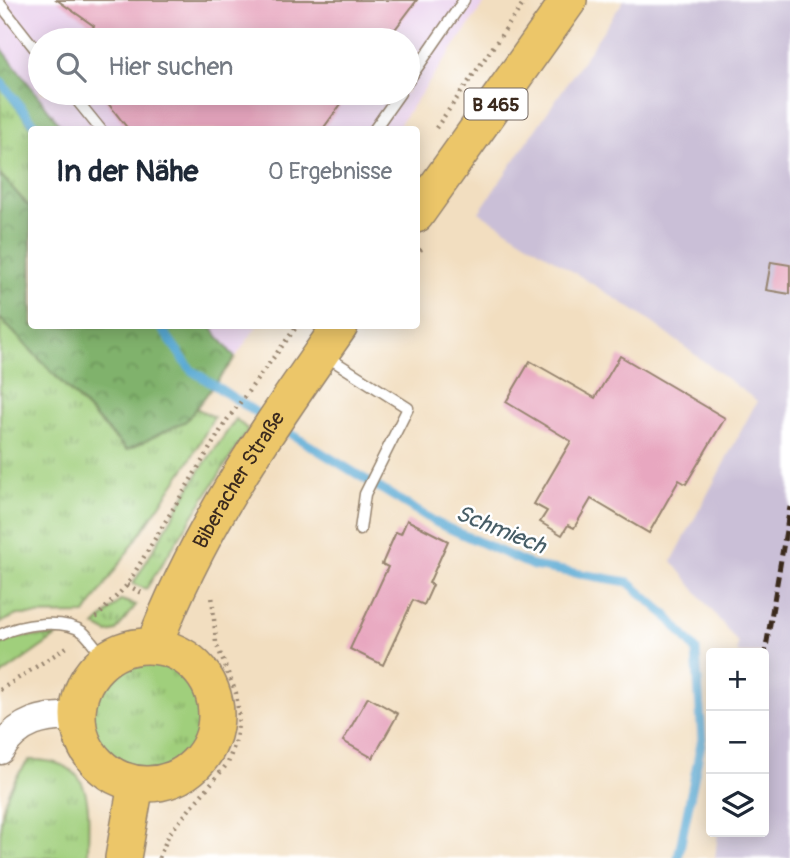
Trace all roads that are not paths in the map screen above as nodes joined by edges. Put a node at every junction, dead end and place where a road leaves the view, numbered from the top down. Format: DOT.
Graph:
graph roads {
  1 [pos="464,0"];
  2 [pos="569,0"];
  3 [pos="0,4"];
  4 [pos="28,40"];
  5 [pos="420,64"];
  6 [pos="81,105"];
  7 [pos="392,105"];
  8 [pos="98,126"];
  9 [pos="377,126"];
  10 [pos="420,209"];
  11 [pos="330,339"];
  12 [pos="360,530"];
  13 [pos="0,635"];
  14 [pos="154,645"];
  15 [pos="105,659"];
  16 [pos="77,717"];
  17 [pos="0,750"];
  18 [pos="136,784"];
  19 [pos="123,858"];
  1 -- 5 [label="lane"];
  2 -- 10 [label="main road, B 465"];
  3 -- 4 [label="lane"];
  6 -- 8 [label="lane"];
  7 -- 9 [label="lane"];
  11 -- 12 [label="lane"];
  11 -- 14 [label="main road, Biberacher Straße"];
  13 -- 15 [label="lane"];
  14 -- 15 [label="main road"];
  14 -- 18 [label="main road"];
  15 -- 16 [label="main road"];
  16 -- 17 [label="street"];
  16 -- 18 [label="main road"];
  18 -- 19 [label="main road"];
}
